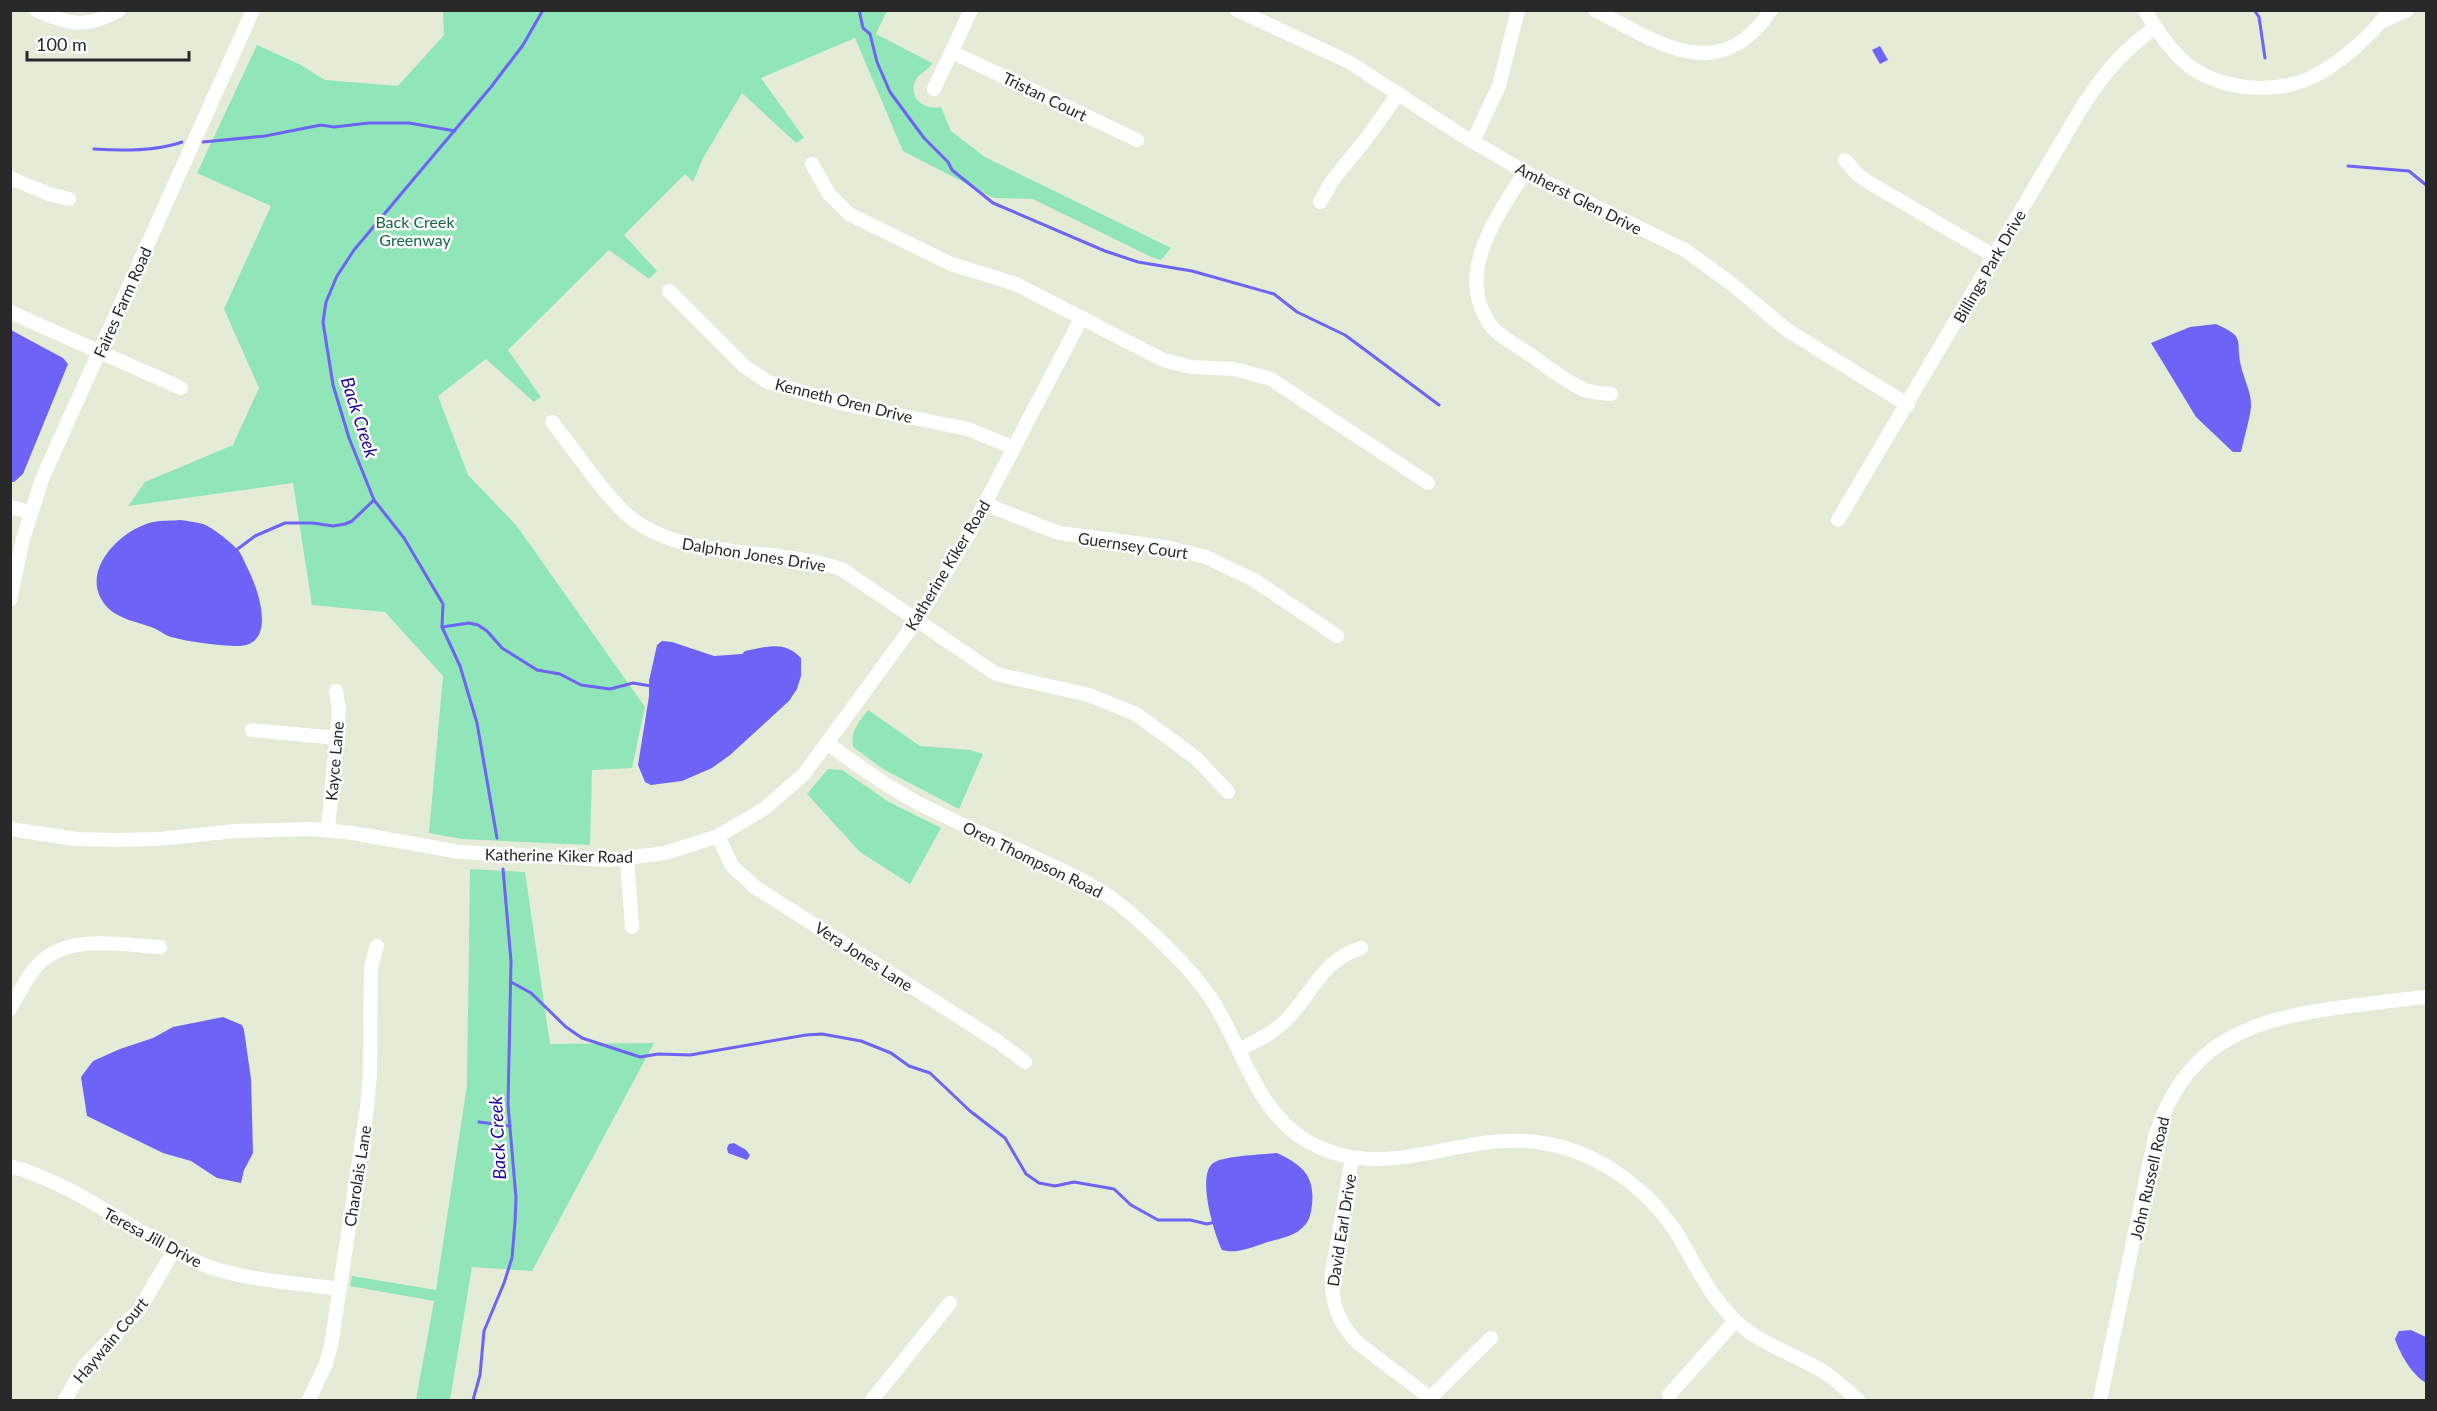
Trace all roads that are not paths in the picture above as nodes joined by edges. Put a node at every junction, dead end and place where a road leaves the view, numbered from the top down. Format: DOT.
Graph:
graph roads {
  1 [pos="36,10"];
  2 [pos="119,10"];
  3 [pos="253,10"];
  4 [pos="971,10"];
  5 [pos="1237,10"];
  6 [pos="1518,10"];
  7 [pos="1595,10"];
  8 [pos="1771,10"];
  9 [pos="2145,10"];
  10 [pos="2407,10"];
  11 [pos="2386,16"];
  12 [pos="2156,27"];
  13 [pos="952,52"];
  14 [pos="934,89"];
  15 [pos="1398,94"];
  16 [pos="1137,140"];
  17 [pos="1473,141"];
  18 [pos="1845,160"];
  19 [pos="812,164"];
  20 [pos="1525,172"];
  21 [pos="10,178"];
  22 [pos="69,199"];
  23 [pos="1320,202"];
  24 [pos="1994,256"];
  25 [pos="669,291"];
  26 [pos="10,312"];
  27 [pos="1082,317"];
  28 [pos="100,353"];
  29 [pos="181,388"];
  30 [pos="1611,394"];
  31 [pos="1908,405"];
  32 [pos="552,422"];
  33 [pos="1014,448"];
  34 [pos="1428,483"];
  35 [pos="984,504"];
  36 [pos="10,507"];
  37 [pos="30,513"];
  38 [pos="1838,520"];
  39 [pos="10,600"];
  40 [pos="915,620"];
  41 [pos="1337,636"];
  42 [pos="336,691"];
  43 [pos="252,730"];
  44 [pos="337,738"];
  45 [pos="827,743"];
  46 [pos="1228,792"];
  47 [pos="10,828"];
  48 [pos="328,830"];
  49 [pos="718,837"];
  50 [pos="627,859"];
  51 [pos="632,927"];
  52 [pos="159,946"];
  53 [pos="376,946"];
  54 [pos="1360,948"];
  55 [pos="2427,997"];
  56 [pos="10,1009"];
  57 [pos="1239,1050"];
  58 [pos="1025,1062"];
  59 [pos="1352,1158"];
  60 [pos="10,1166"];
  61 [pos="174,1250"];
  62 [pos="339,1289"];
  63 [pos="950,1303"];
  64 [pos="1735,1321"];
  65 [pos="1491,1338"];
  66 [pos="1669,1395"];
  67 [pos="1432,1399"];
  68 [pos="65,1401"];
  69 [pos="309,1401"];
  70 [pos="872,1401"];
  71 [pos="1858,1401"];
  72 [pos="2100,1401"];
  1 -- 2 [label="street"];
  3 -- 28 [label="street, Faires Farm Road"];
  4 -- 13 [label="street"];
  5 -- 15 [label="street, Amherst Glen Drive"];
  6 -- 17 [label="street"];
  7 -- 8 [label="street"];
  9 -- 12 [label="street"];
  10 -- 11 [label="street"];
  11 -- 12 [label="street"];
  12 -- 24 [label="street, Billings Park Drive"];
  13 -- 14 [label="street"];
  13 -- 16 [label="street, Tristan Court"];
  15 -- 17 [label="street, Amherst Glen Drive"];
  15 -- 23 [label="street"];
  17 -- 20 [label="street, Amherst Glen Drive"];
  18 -- 24 [label="street"];
  19 -- 27 [label="street"];
  20 -- 30 [label="street"];
  20 -- 31 [label="street, Amherst Glen Drive"];
  21 -- 22 [label="street"];
  24 -- 31 [label="street, Billings Park Drive"];
  25 -- 33 [label="street, Kenneth Oren Drive"];
  26 -- 28 [label="street"];
  27 -- 33 [label="street, Katherine Kiker Road"];
  27 -- 34 [label="street"];
  28 -- 29 [label="street"];
  28 -- 37 [label="street, Faires Farm Road"];
  31 -- 38 [label="street, Billings Park Drive"];
  32 -- 40 [label="street, Dalphon Jones Drive"];
  33 -- 35 [label="street, Katherine Kiker Road"];
  35 -- 40 [label="street, Katherine Kiker Road"];
  35 -- 41 [label="street, Guernsey Court"];
  36 -- 37 [label="street"];
  37 -- 39 [label="street, Faires Farm Road"];
  40 -- 45 [label="street, Katherine Kiker Road"];
  40 -- 46 [label="street, Dalphon Jones Drive"];
  42 -- 44 [label="street, Kayce Lane"];
  43 -- 44 [label="street"];
  44 -- 48 [label="street, Kayce Lane"];
  45 -- 49 [label="street, Katherine Kiker Road"];
  45 -- 57 [label="street, Oren Thompson Road"];
  47 -- 48 [label="street, Katherine Kiker Road"];
  48 -- 50 [label="street, Katherine Kiker Road"];
  49 -- 50 [label="street, Katherine Kiker Road"];
  49 -- 58 [label="street, Vera Jones Lane"];
  50 -- 51 [label="street"];
  52 -- 56 [label="street"];
  53 -- 62 [label="street, Charolais Lane"];
  54 -- 57 [label="street"];
  55 -- 72 [label="street, John Russell Road"];
  57 -- 59 [label="street, Oren Thompson Road"];
  59 -- 64 [label="street, Oren Thompson Road"];
  59 -- 67 [label="street, David Earl Drive"];
  60 -- 61 [label="street, Teresa Jill Drive"];
  61 -- 62 [label="street, Teresa Jill Drive"];
  61 -- 68 [label="street, Haywain Court"];
  62 -- 69 [label="street, Charolais Lane"];
  63 -- 70 [label="street"];
  64 -- 66 [label="street"];
  64 -- 71 [label="street, Oren Thompson Road"];
  65 -- 67 [label="street"];
}
